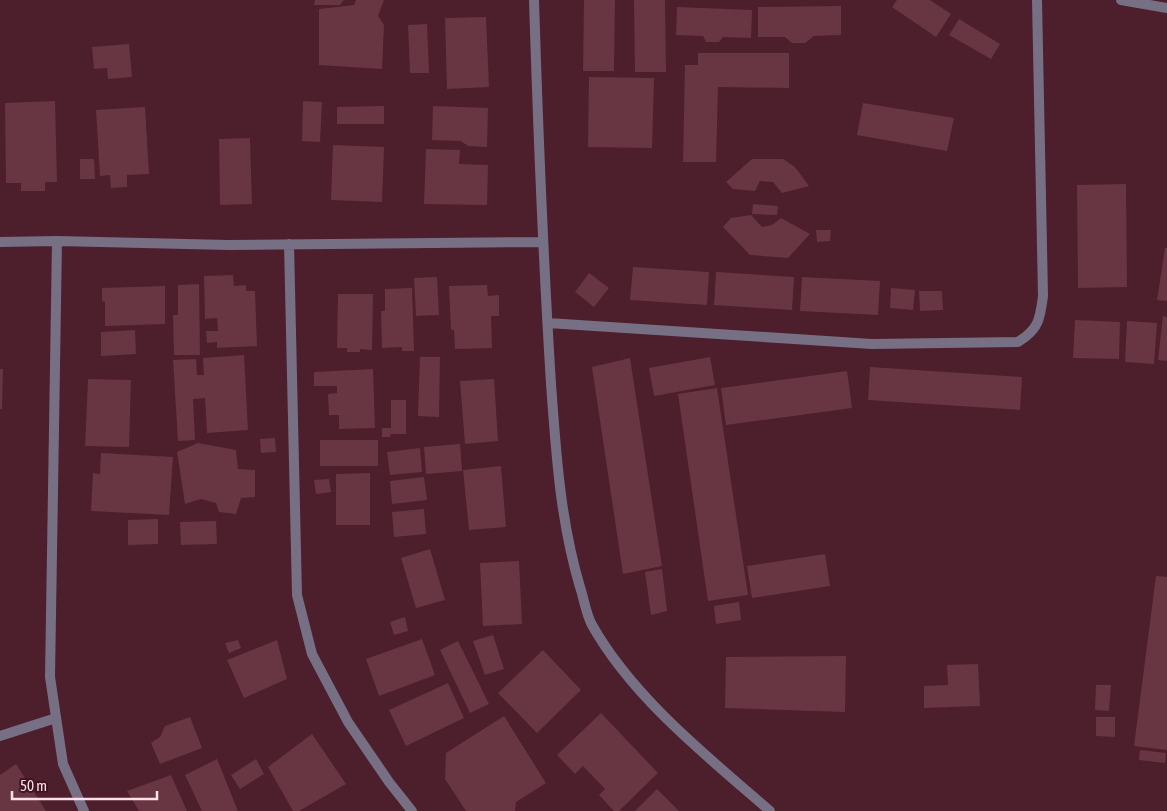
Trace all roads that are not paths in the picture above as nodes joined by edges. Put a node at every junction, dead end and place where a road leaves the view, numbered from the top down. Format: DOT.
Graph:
graph roads {
  1 [pos="534,0"];
  2 [pos="1037,0"];
  3 [pos="1121,0"];
  4 [pos="1167,8"];
  5 [pos="57,240"];
  6 [pos="0,242"];
  7 [pos="542,242"];
  8 [pos="289,244"];
  9 [pos="548,323"];
  10 [pos="56,718"];
  11 [pos="0,736"];
  12 [pos="84,811"];
  13 [pos="412,811"];
  14 [pos="770,811"];
  1 -- 7 [label="street"];
  2 -- 9 [label="street"];
  3 -- 4 [label="street"];
  5 -- 6 [label="street"];
  5 -- 8 [label="street"];
  5 -- 10 [label="street"];
  7 -- 8 [label="street"];
  7 -- 9 [label="street"];
  8 -- 13 [label="street"];
  9 -- 14 [label="street"];
  10 -- 11 [label="street"];
  10 -- 12 [label="street"];
}
